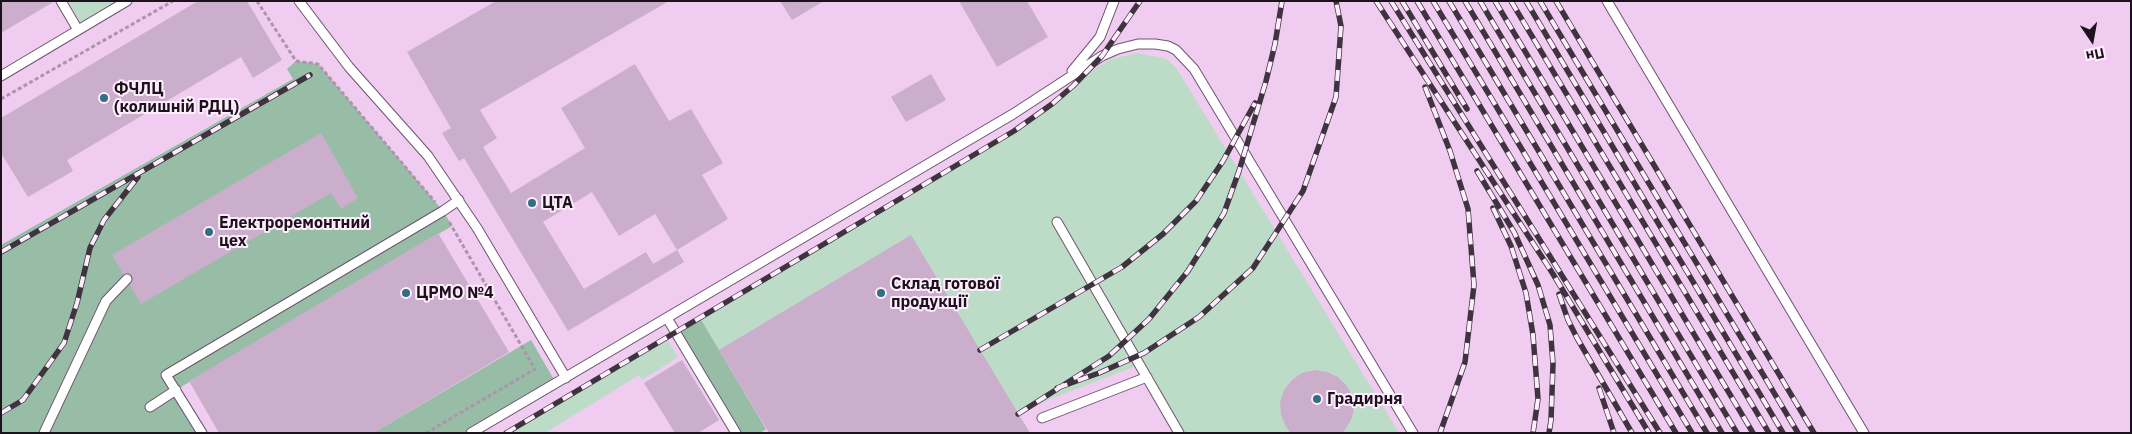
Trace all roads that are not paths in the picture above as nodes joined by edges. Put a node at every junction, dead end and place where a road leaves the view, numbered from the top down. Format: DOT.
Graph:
graph roads {
  1 [pos="61,1"];
  2 [pos="127,1"];
  3 [pos="299,1"];
  4 [pos="1114,1"];
  5 [pos="1607,1"];
  6 [pos="78,30"];
  7 [pos="2,74"];
  8 [pos="1067,77"];
  9 [pos="458,200"];
  10 [pos="1057,222"];
  11 [pos="127,279"];
  12 [pos="667,318"];
  13 [pos="1147,377"];
  14 [pos="566,378"];
  15 [pos="176,390"];
  16 [pos="150,408"];
  17 [pos="1042,418"];
  18 [pos="44,433"];
  19 [pos="202,433"];
  20 [pos="471,433"];
  21 [pos="736,433"];
  22 [pos="1179,433"];
  23 [pos="1413,433"];
  24 [pos="1864,433"];
  1 -- 6 [label="lane"];
  2 -- 6 [label="lane"];
  3 -- 9 [label="lane"];
  4 -- 8 [label="lane"];
  5 -- 24 [label="lane"];
  6 -- 7 [label="lane"];
  8 -- 12 [label="lane"];
  8 -- 23 [label="lane"];
  9 -- 14 [label="lane"];
  9 -- 15 [label="lane"];
  10 -- 13 [label="lane"];
  11 -- 18 [label="lane"];
  12 -- 14 [label="lane"];
  12 -- 21 [label="lane"];
  13 -- 17 [label="lane"];
  13 -- 22 [label="lane"];
  14 -- 20 [label="lane"];
  15 -- 16 [label="lane"];
  15 -- 19 [label="lane"];
}
